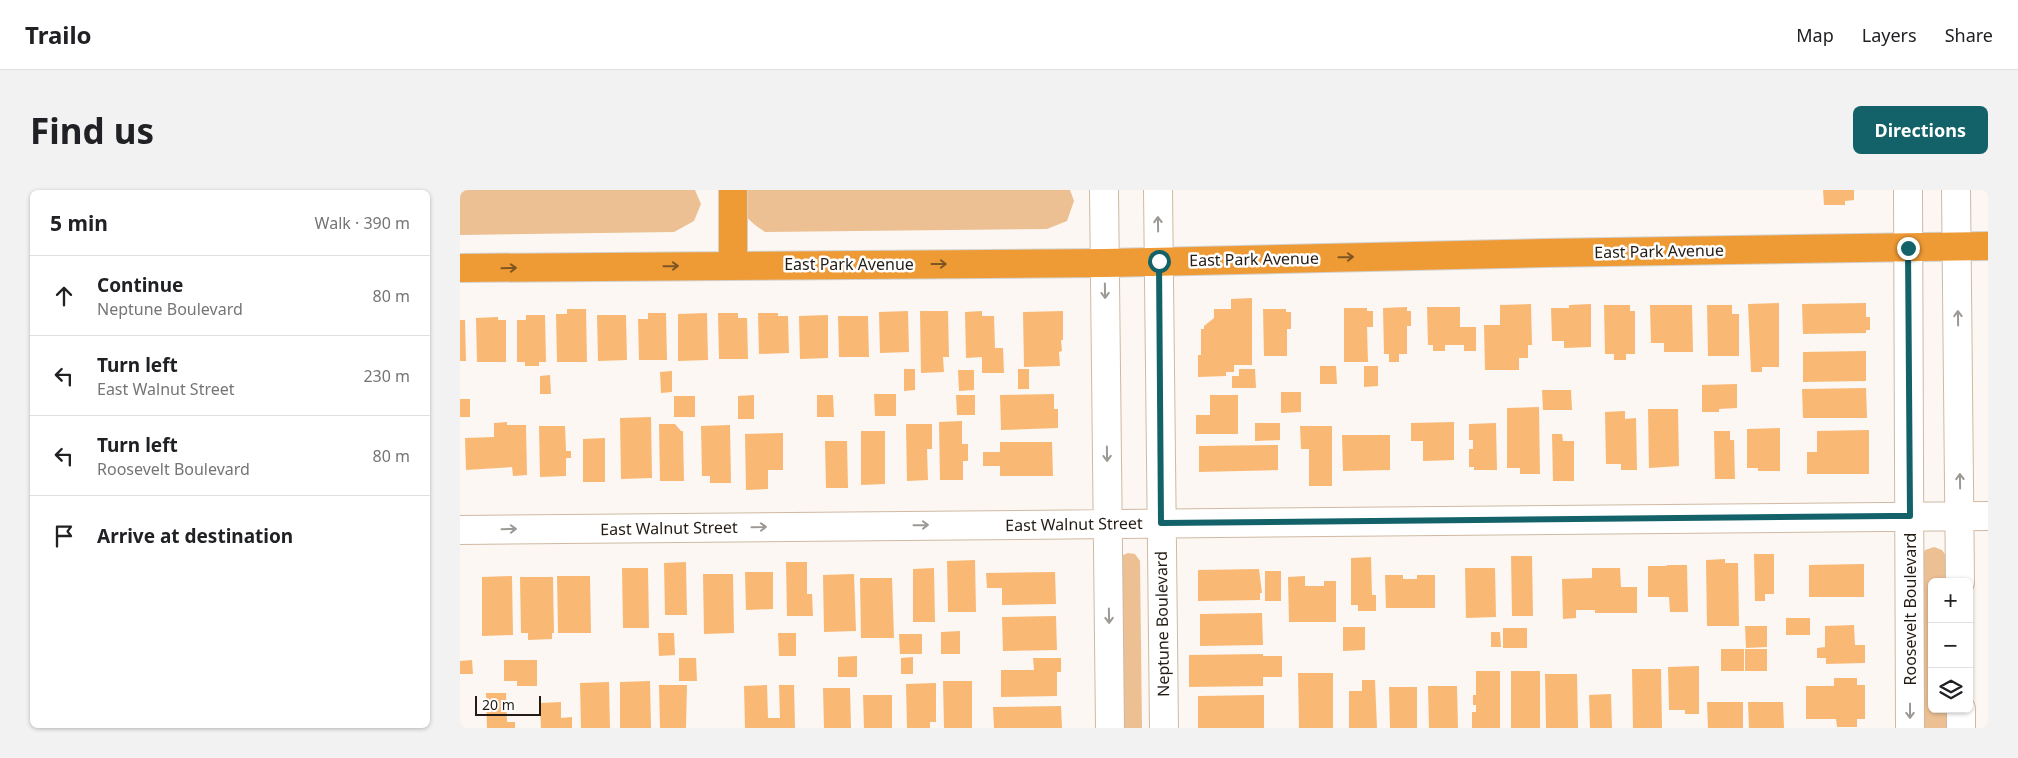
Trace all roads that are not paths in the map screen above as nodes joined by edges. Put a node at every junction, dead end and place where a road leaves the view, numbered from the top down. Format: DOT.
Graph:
graph roads {
  1 [pos="733,190"];
  2 [pos="1104,190"];
  3 [pos="1158,190"];
  4 [pos="1908,190"];
  5 [pos="1956,190"];
  6 [pos="1956,246"];
  7 [pos="1988,246"];
  8 [pos="1908,248"];
  9 [pos="1159,261"];
  10 [pos="1105,263"];
  11 [pos="733,265"];
  12 [pos="460,268"];
  13 [pos="1910,516"];
  14 [pos="1960,516"];
  15 [pos="1988,516"];
  16 [pos="1161,523"];
  17 [pos="1108,524"];
  18 [pos="460,530"];
  19 [pos="1960,578"];
  20 [pos="1961,713"];
  21 [pos="1110,728"];
  22 [pos="1164,728"];
  23 [pos="1910,728"];
  24 [pos="1961,728"];
  1 -- 11 [label="highway"];
  2 -- 10 [label="street"];
  9 -- 3 [label="street, Neptune Boulevard, one-way"];
  4 -- 8 [label="street, Roosevelt Boulevard"];
  5 -- 6 [label="street"];
  6 -- 7 [label="highway, East Park Avenue"];
  6 -- 8 [label="highway, East Park Avenue"];
  14 -- 6 [label="street, one-way"];
  9 -- 8 [label="highway, East Park Avenue, one-way"];
  8 -- 13 [label="street, Roosevelt Boulevard"];
  9 -- 10 [label="highway, East Park Avenue"];
  9 -- 16 [label="street, Neptune Boulevard"];
  11 -- 10 [label="highway, East Park Avenue, one-way"];
  10 -- 17 [label="street, one-way"];
  12 -- 11 [label="highway, East Park Avenue, one-way"];
  13 -- 14 [label="street, East Walnut Street"];
  13 -- 16 [label="street, East Walnut Street"];
  13 -- 23 [label="street, Roosevelt Boulevard, one-way"];
  14 -- 15 [label="street, East Walnut Street"];
  14 -- 19 [label="street"];
  16 -- 17 [label="street, East Walnut Street"];
  16 -- 22 [label="street, Neptune Boulevard"];
  18 -- 17 [label="street, East Walnut Street, one-way"];
  17 -- 21 [label="street, one-way"];
  20 -- 24 [label="street"];
}
